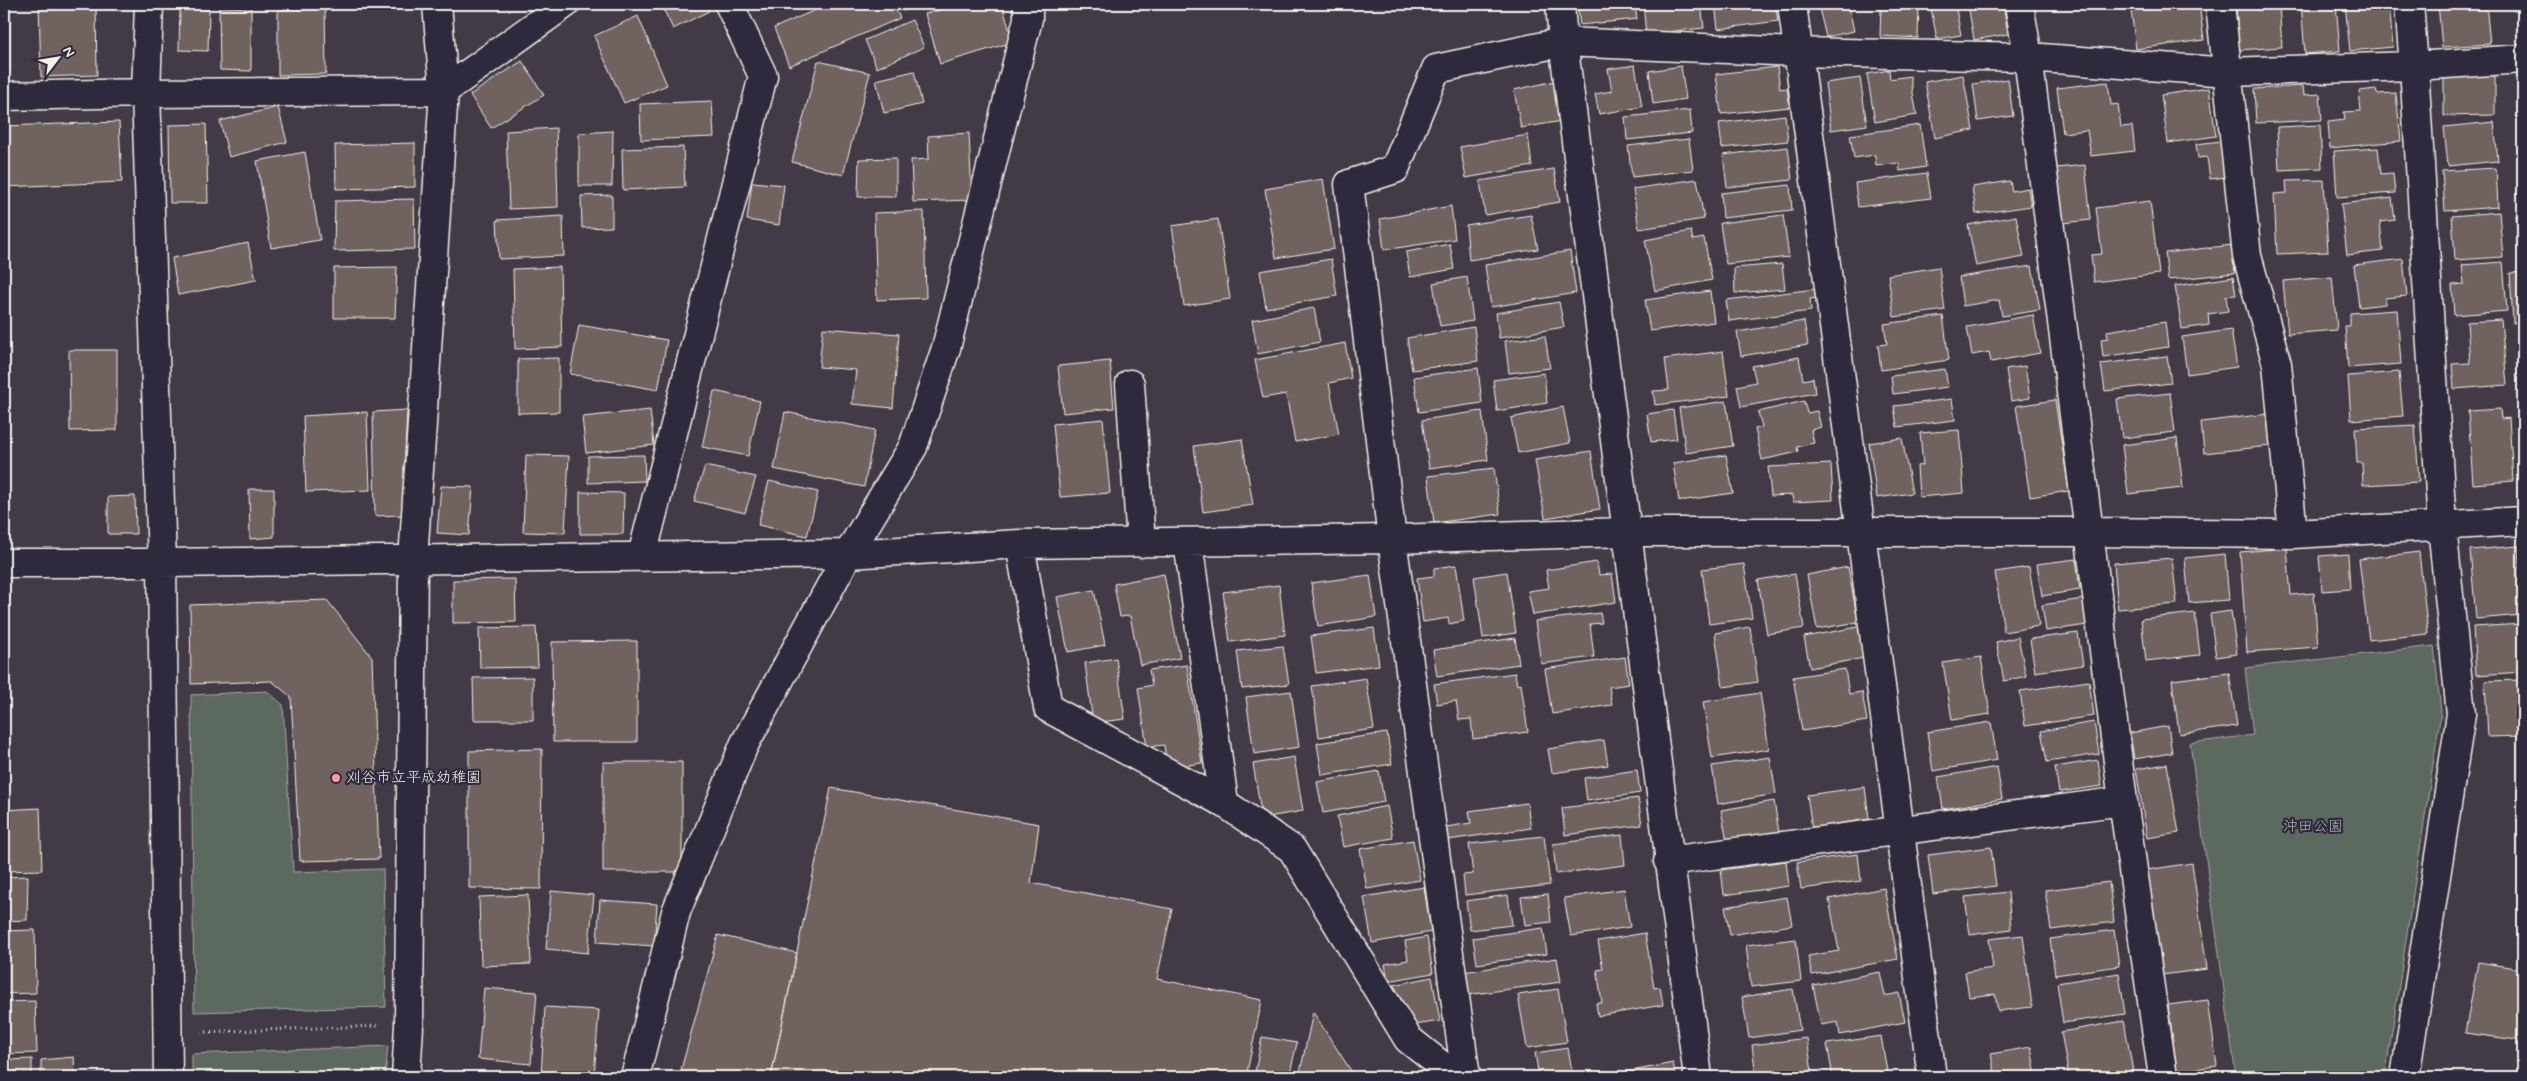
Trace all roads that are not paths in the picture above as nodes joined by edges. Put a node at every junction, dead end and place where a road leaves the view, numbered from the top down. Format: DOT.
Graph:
graph roads {
  1 [pos="149,4"];
  2 [pos="437,4"];
  3 [pos="565,4"];
  4 [pos="729,4"];
  5 [pos="1028,4"];
  6 [pos="1560,4"];
  7 [pos="1792,4"];
  8 [pos="2019,4"];
  9 [pos="2220,4"];
  10 [pos="2409,4"];
  11 [pos="1562,42"];
  12 [pos="1798,52"];
  13 [pos="2028,57"];
  14 [pos="2523,59"];
  15 [pos="2414,66"];
  16 [pos="2228,72"];
  17 [pos="444,91"];
  18 [pos="146,93"];
  19 [pos="4,96"];
  20 [pos="1130,384"];
  21 [pos="2523,522"];
  22 [pos="2442,526"];
  23 [pos="1628,532"];
  24 [pos="1862,532"];
  25 [pos="2089,532"];
  26 [pos="2293,534"];
  27 [pos="1392,539"];
  28 [pos="1188,542"];
  29 [pos="1141,543"];
  30 [pos="1020,544"];
  31 [pos="848,554"];
  32 [pos="642,556"];
  33 [pos="413,560"];
  34 [pos="4,563"];
  35 [pos="162,563"];
  36 [pos="2124,801"];
  37 [pos="1224,803"];
  38 [pos="1898,830"];
  39 [pos="1668,861"];
  40 [pos="168,1077"];
  41 [pos="406,1077"];
  42 [pos="635,1077"];
  43 [pos="1456,1077"];
  44 [pos="1466,1077"];
  45 [pos="1698,1077"];
  46 [pos="1932,1077"];
  47 [pos="2163,1077"];
  48 [pos="2405,1077"];
  1 -- 18 [label="street"];
  2 -- 17 [label="street"];
  3 -- 17 [label="street"];
  4 -- 32 [label="street"];
  5 -- 31 [label="street"];
  6 -- 11 [label="street"];
  7 -- 12 [label="street"];
  8 -- 13 [label="street"];
  9 -- 16 [label="street"];
  10 -- 15 [label="street"];
  11 -- 12 [label="street"];
  11 -- 23 [label="street"];
  11 -- 27 [label="street"];
  12 -- 13 [label="street"];
  12 -- 24 [label="street"];
  13 -- 16 [label="street"];
  13 -- 25 [label="street"];
  14 -- 15 [label="street"];
  15 -- 16 [label="street"];
  15 -- 22 [label="street"];
  16 -- 26 [label="street"];
  17 -- 18 [label="street"];
  17 -- 33 [label="street"];
  18 -- 19 [label="street"];
  18 -- 35 [label="street"];
  20 -- 29 [label="street"];
  21 -- 22 [label="street"];
  22 -- 26 [label="street"];
  22 -- 48 [label="street"];
  23 -- 24 [label="street"];
  23 -- 27 [label="street"];
  23 -- 39 [label="street"];
  24 -- 25 [label="street"];
  24 -- 38 [label="street"];
  25 -- 26 [label="street"];
  25 -- 36 [label="street"];
  27 -- 28 [label="street"];
  27 -- 44 [label="street"];
  28 -- 29 [label="street"];
  28 -- 37 [label="street"];
  29 -- 30 [label="street"];
  30 -- 31 [label="street"];
  30 -- 37 [label="street"];
  31 -- 32 [label="street"];
  31 -- 42 [label="street"];
  32 -- 33 [label="street"];
  33 -- 35 [label="street"];
  33 -- 41 [label="street"];
  34 -- 35 [label="street"];
  35 -- 40 [label="street"];
  36 -- 38 [label="street"];
  36 -- 47 [label="street"];
  37 -- 43 [label="street"];
  38 -- 39 [label="street"];
  38 -- 46 [label="street"];
  39 -- 45 [label="street"];
}
